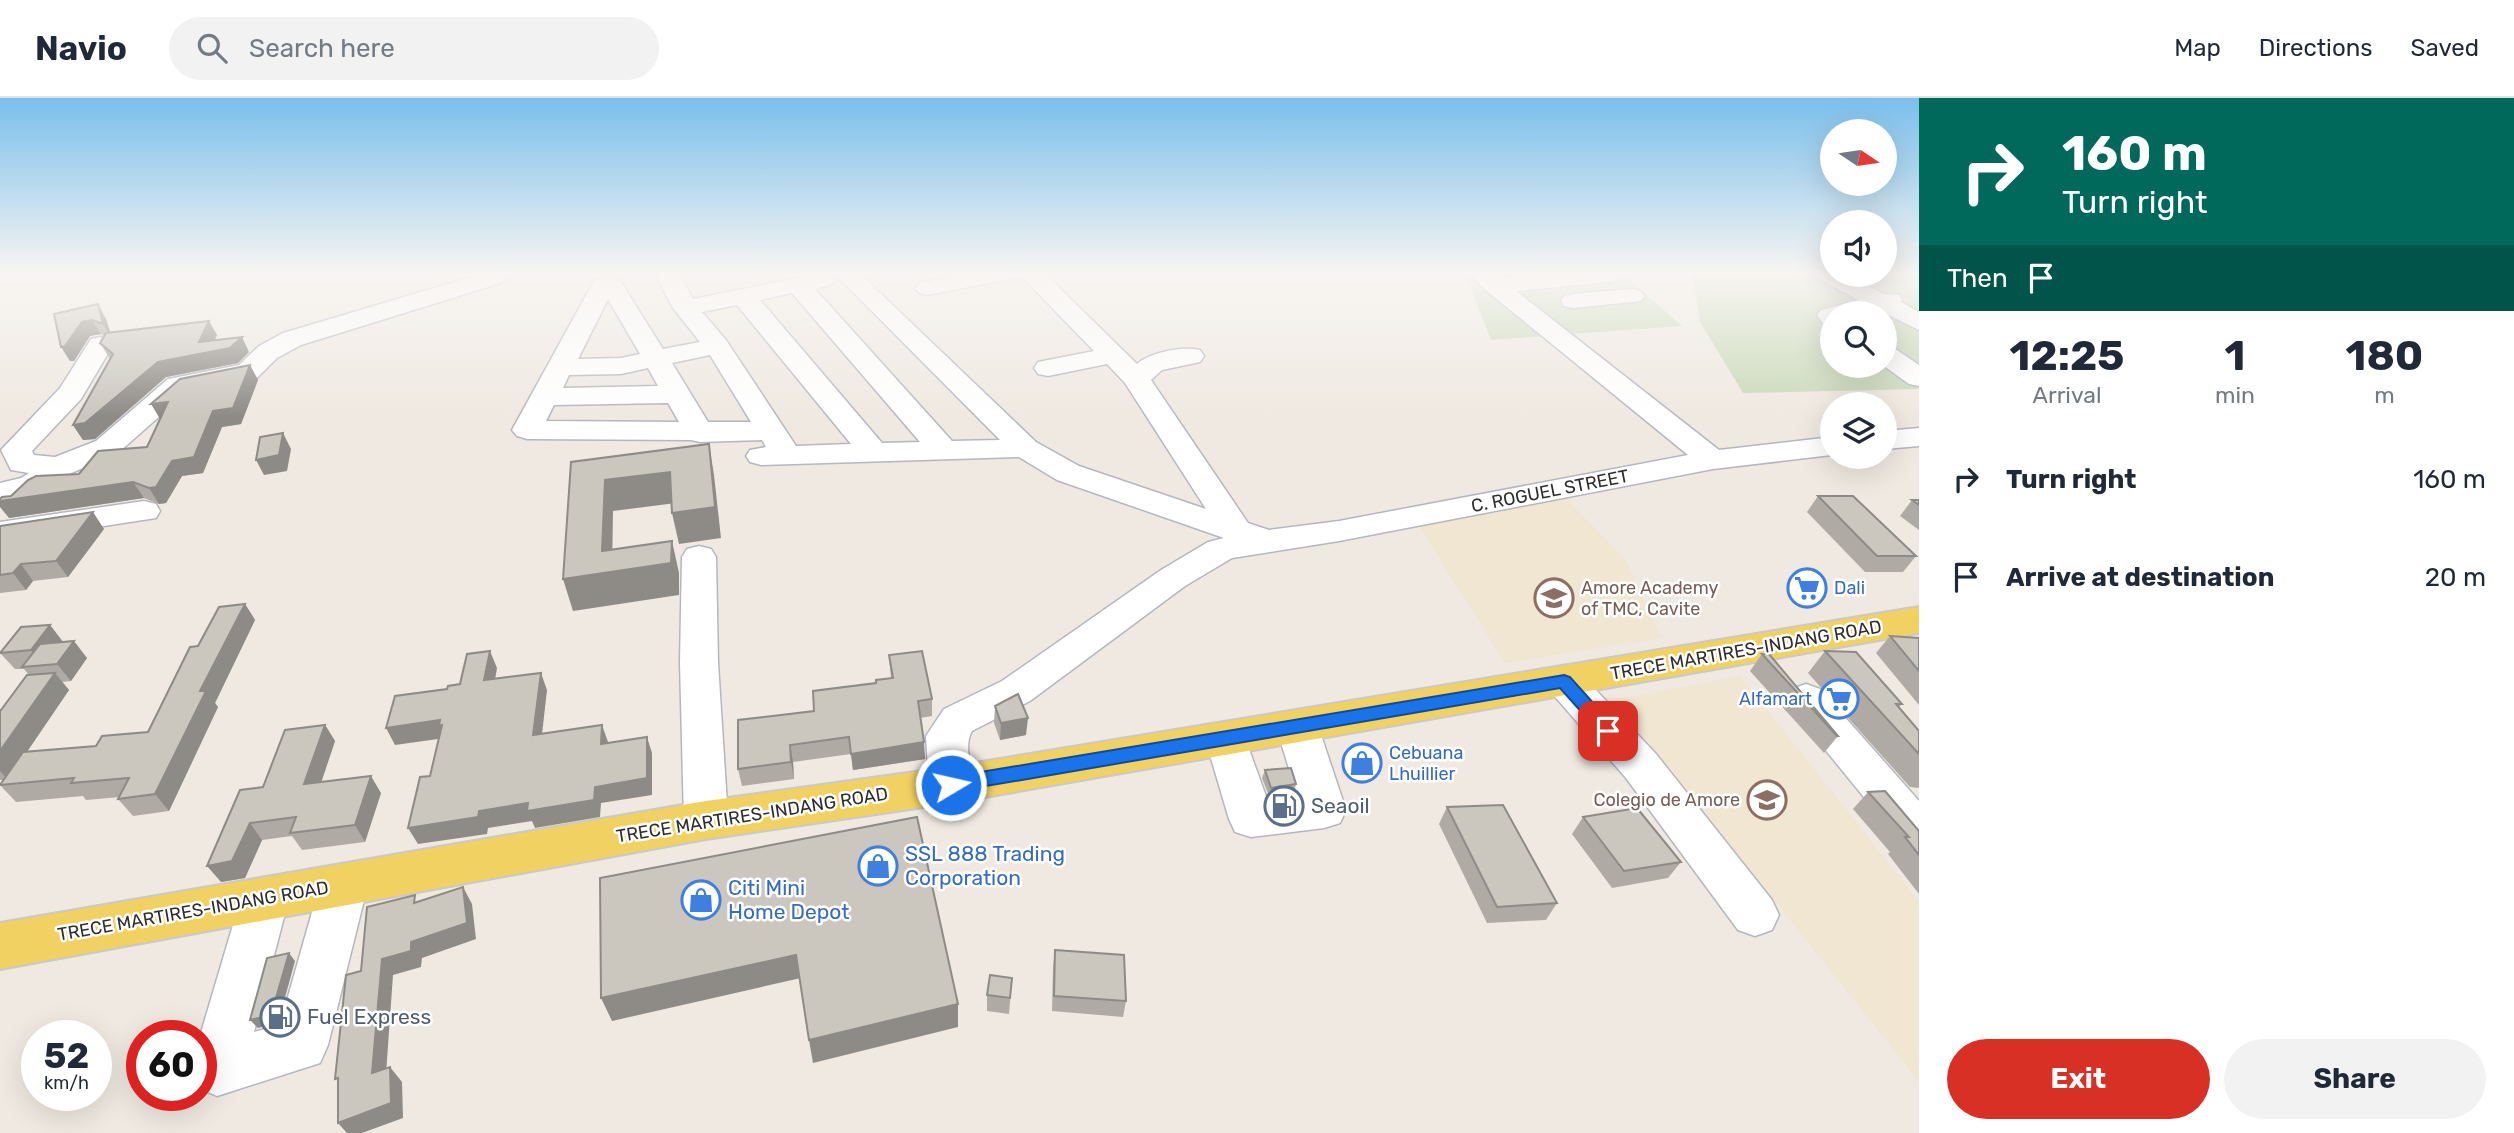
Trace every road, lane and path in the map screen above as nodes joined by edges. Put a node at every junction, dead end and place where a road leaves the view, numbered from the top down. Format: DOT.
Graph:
graph roads {
  1 [pos="356,320"];
  2 [pos="601,320"];
  3 [pos="647,320"];
  4 [pos="695,320"];
  5 [pos="752,320"];
  6 [pos="829,320"];
  7 [pos="896,320"];
  8 [pos="1079,320"];
  9 [pos="1538,320"];
  10 [pos="918,341"];
  11 [pos="100,345"];
  12 [pos="717,346"];
  13 [pos="1114,355"];
  14 [pos="860,356"];
  15 [pos="1191,356"];
  16 [pos="656,360"];
  17 [pos="1897,362"];
  18 [pos="561,367"];
  19 [pos="1048,368"];
  20 [pos="772,376"];
  21 [pos="1136,378"];
  22 [pos="1919,378"];
  23 [pos="676,394"];
  24 [pos="545,397"];
  25 [pos="700,433"];
  26 [pos="1919,437"];
  27 [pos="1897,439"];
  28 [pos="773,447"];
  29 [pos="1820,447"];
  30 [pos="1025,448"];
  31 [pos="944,451"];
  32 [pos="874,453"];
  33 [pos="1713,460"];
  34 [pos="58,467"];
  35 [pos="0,493"];
  36 [pos="144,511"];
  37 [pos="0,532"];
  38 [pos="1253,537"];
  39 [pos="699,557"];
  40 [pos="1919,620"];
  41 [pos="1762,648"];
  42 [pos="1564,681"];
  43 [pos="1297,726"];
  44 [pos="1226,738"];
  45 [pos="951,785"];
  46 [pos="706,820"];
  47 [pos="1919,832"];
  48 [pos="344,884"];
  49 [pos="265,898"];
  50 [pos="1755,915"];
  51 [pos="0,946"];
  1 -- 34 [label="street"];
  2 -- 18 [label="street"];
  3 -- 16 [label="street"];
  4 -- 12 [label="street"];
  5 -- 20 [label="street"];
  6 -- 14 [label="street"];
  7 -- 10 [label="street"];
  8 -- 13 [label="street"];
  9 -- 33 [label="street"];
  10 -- 14 [label="street"];
  10 -- 30 [label="street"];
  11 -- 34 [label="street"];
  12 -- 16 [label="street"];
  12 -- 20 [label="street"];
  13 -- 19 [label="street"];
  13 -- 21 [label="street"];
  14 -- 20 [label="street"];
  14 -- 31 [label="street"];
  15 -- 21 [label="street"];
  16 -- 18 [label="street"];
  16 -- 23 [label="street"];
  17 -- 22 [label="street"];
  18 -- 24 [label="street"];
  20 -- 28 [label="street"];
  20 -- 32 [label="street"];
  21 -- 38 [label="street"];
  23 -- 24 [label="street"];
  23 -- 25 [label="street"];
  24 -- 25 [label="street"];
  25 -- 28 [label="street"];
  26 -- 27 [label="street"];
  28 -- 32 [label="street"];
  29 -- 33 [label="street, C. ROGUEL STREET"];
  30 -- 31 [label="street"];
  30 -- 38 [label="street"];
  31 -- 32 [label="street"];
  33 -- 38 [label="street, C. ROGUEL STREET"];
  34 -- 35 [label="street"];
  36 -- 37 [label="street"];
  38 -- 45 [label="street, C. ROGUEL STREET"];
  39 -- 46 [label="street"];
  40 -- 41 [label="main road, TRECE MARTIRES-INDANG ROAD"];
  41 -- 42 [label="main road, TRECE MARTIRES-INDANG ROAD"];
  41 -- 47 [label="street"];
  42 -- 43 [label="main road, TRECE MARTIRES-INDANG ROAD"];
  42 -- 50 [label="street"];
  43 -- 44 [label="main road, TRECE MARTIRES-INDANG ROAD"];
  43 -- 44 [label="street"];
  44 -- 45 [label="main road, TRECE MARTIRES-INDANG ROAD"];
  45 -- 46 [label="main road, TRECE MARTIRES-INDANG ROAD"];
  46 -- 48 [label="main road, TRECE MARTIRES-INDANG ROAD"];
  48 -- 49 [label="main road, TRECE MARTIRES-INDANG ROAD"];
  48 -- 49 [label="street"];
  49 -- 51 [label="main road, TRECE MARTIRES-INDANG ROAD"];
}
